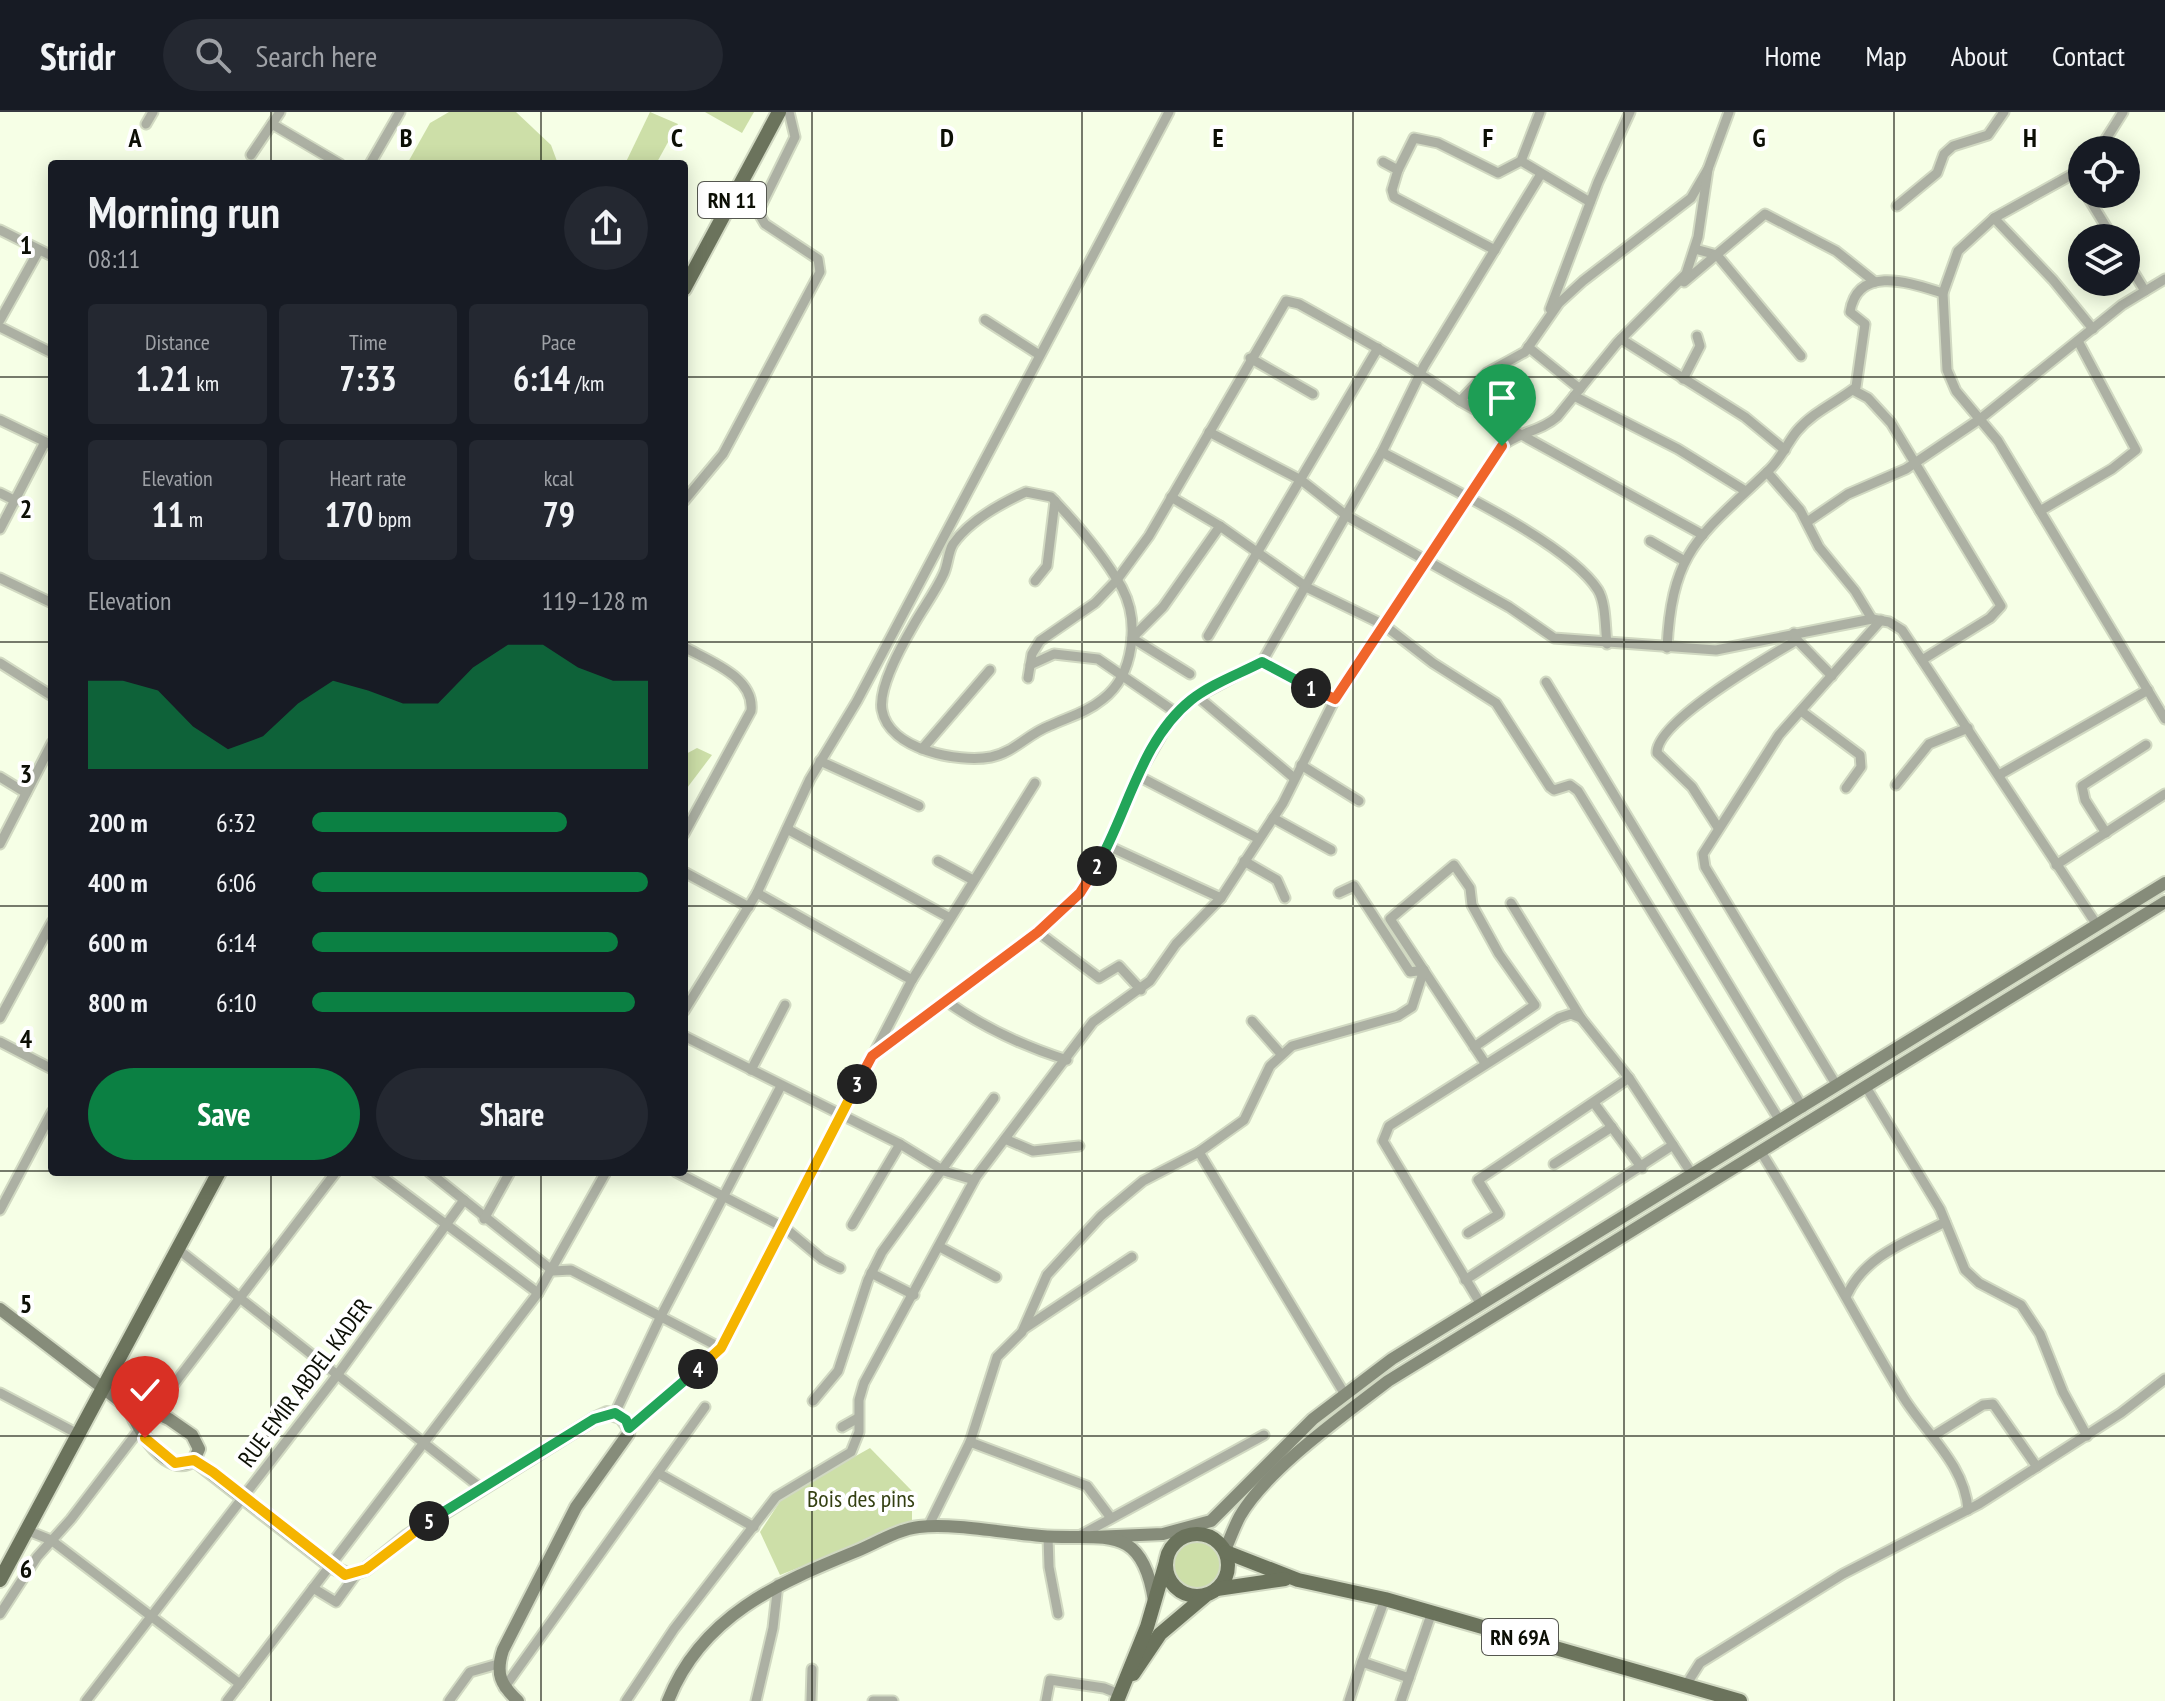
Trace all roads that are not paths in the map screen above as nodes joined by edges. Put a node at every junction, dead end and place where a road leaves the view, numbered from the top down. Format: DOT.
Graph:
graph roads {
  1 [pos="153,112"];
  2 [pos="280,112"];
  3 [pos="400,112"];
  4 [pos="779,112"];
  5 [pos="789,112"];
  6 [pos="1169,112"];
  7 [pos="1540,112"];
  8 [pos="1630,112"];
  9 [pos="1729,112"];
  10 [pos="2004,112"];
  11 [pos="2123,112"];
  12 [pos="146,124"];
  13 [pos="272,124"];
  14 [pos="2108,136"];
  15 [pos="251,155"];
  16 [pos="333,160"];
  17 [pos="372,160"];
  18 [pos="1521,161"];
  19 [pos="1383,162"];
  20 [pos="1708,169"];
  21 [pos="1398,170"];
  22 [pos="1541,174"];
  23 [pos="2068,177"];
  24 [pos="1590,202"];
  25 [pos="1897,206"];
  26 [pos="1994,218"];
  27 [pos="0,230"];
  28 [pos="1695,249"];
  29 [pos="39,250"];
  30 [pos="1495,250"];
  31 [pos="48,254"];
  32 [pos="1717,255"];
  33 [pos="2165,279"];
  34 [pos="688,282"];
  35 [pos="1875,282"];
  36 [pos="2140,283"];
  37 [pos="2145,291"];
  38 [pos="1943,293"];
  39 [pos="1669,294"];
  40 [pos="1546,319"];
  41 [pos="0,320"];
  42 [pos="985,320"];
  43 [pos="0,327"];
  44 [pos="2093,329"];
  45 [pos="1697,336"];
  46 [pos="1621,339"];
  47 [pos="2078,341"];
  48 [pos="1528,347"];
  49 [pos="1378,348"];
  50 [pos="48,351"];
  51 [pos="1038,354"];
  52 [pos="1801,356"];
  53 [pos="1250,358"];
  54 [pos="1423,374"];
  55 [pos="1683,379"];
  56 [pos="1853,390"];
  57 [pos="1577,392"];
  58 [pos="1313,394"];
  59 [pos="1460,401"];
  60 [pos="1980,419"];
  61 [pos="0,420"];
  62 [pos="1209,432"];
  63 [pos="1520,435"];
  64 [pos="1532,436"];
  65 [pos="48,444"];
  66 [pos="1785,450"];
  67 [pos="1382,452"];
  68 [pos="1915,463"];
  69 [pos="1767,472"];
  70 [pos="1301,480"];
  71 [pos="1744,490"];
  72 [pos="0,493"];
  73 [pos="688,496"];
  74 [pos="1171,497"];
  75 [pos="1468,500"];
  76 [pos="16,501"];
  77 [pos="1055,501"];
  78 [pos="2040,511"];
  79 [pos="1347,516"];
  80 [pos="1807,522"];
  81 [pos="1220,526"];
  82 [pos="0,529"];
  83 [pos="1703,535"];
  84 [pos="1650,541"];
  85 [pos="1258,556"];
  86 [pos="1683,560"];
  87 [pos="1425,561"];
  88 [pos="923,576"];
  89 [pos="0,578"];
  90 [pos="1035,581"];
  91 [pos="1116,581"];
  92 [pos="938,583"];
  93 [pos="1308,588"];
  94 [pos="48,601"];
  95 [pos="1876,620"];
  96 [pos="1384,625"];
  97 [pos="1208,636"];
  98 [pos="1795,636"];
  99 [pos="1132,638"];
  100 [pos="1607,644"];
  101 [pos="1667,648"];
  102 [pos="688,649"];
  103 [pos="1922,660"];
  104 [pos="1262,662"];
  105 [pos="0,663"];
  106 [pos="1030,665"];
  107 [pos="990,670"];
  108 [pos="1190,674"];
  109 [pos="1832,676"];
  110 [pos="1122,677"];
  111 [pos="1028,678"];
  112 [pos="1546,682"];
  113 [pos="2148,690"];
  114 [pos="48,693"];
  115 [pos="1197,696"];
  116 [pos="1335,699"];
  117 [pos="1801,711"];
  118 [pos="1178,714"];
  119 [pos="2165,719"];
  120 [pos="1968,728"];
  121 [pos="2146,745"];
  122 [pos="922,749"];
  123 [pos="48,753"];
  124 [pos="820,761"];
  125 [pos="1301,765"];
  126 [pos="1999,775"];
  127 [pos="1138,776"];
  128 [pos="0,777"];
  129 [pos="1294,778"];
  130 [pos="1035,783"];
  131 [pos="1896,785"];
  132 [pos="1846,788"];
  133 [pos="26,793"];
  134 [pos="2165,794"];
  135 [pos="1359,801"];
  136 [pos="919,806"];
  137 [pos="1273,818"];
  138 [pos="1717,826"];
  139 [pos="688,827"];
  140 [pos="787,829"];
  141 [pos="2106,833"];
  142 [pos="1259,839"];
  143 [pos="0,844"];
  144 [pos="1108,846"];
  145 [pos="1331,850"];
  146 [pos="938,861"];
  147 [pos="1244,861"];
  148 [pos="2056,865"];
  149 [pos="688,874"];
  150 [pos="973,880"];
  151 [pos="2165,883"];
  152 [pos="757,893"];
  153 [pos="1339,893"];
  154 [pos="1221,898"];
  155 [pos="1285,898"];
  156 [pos="2165,902"];
  157 [pos="1511,903"];
  158 [pos="749,907"];
  159 [pos="950,918"];
  160 [pos="2097,925"];
  161 [pos="48,929"];
  162 [pos="1038,932"];
  163 [pos="1424,970"];
  164 [pos="912,980"];
  165 [pos="1141,990"];
  166 [pos="946,1001"];
  167 [pos="688,1005"];
  168 [pos="785,1005"];
  169 [pos="0,1018"];
  170 [pos="1581,1018"];
  171 [pos="1252,1021"];
  172 [pos="688,1038"];
  173 [pos="0,1042"];
  174 [pos="1474,1047"];
  175 [pos="1281,1054"];
  176 [pos="872,1056"];
  177 [pos="1067,1060"];
  178 [pos="1485,1063"];
  179 [pos="48,1067"];
  180 [pos="751,1070"];
  181 [pos="1629,1078"];
  182 [pos="781,1086"];
  183 [pos="1837,1086"];
  184 [pos="1866,1087"];
  185 [pos="994,1098"];
  186 [pos="1594,1103"];
  187 [pos="1803,1108"];
  188 [pos="840,1114"];
  189 [pos="48,1120"];
  190 [pos="1780,1121"];
  191 [pos="1612,1127"];
  192 [pos="1005,1139"];
  193 [pos="900,1144"];
  194 [pos="1673,1145"];
  195 [pos="1079,1146"];
  196 [pos="1199,1152"];
  197 [pos="1761,1152"];
  198 [pos="1554,1164"];
  199 [pos="1642,1168"];
  200 [pos="944,1171"];
  201 [pos="1692,1174"];
  202 [pos="217,1176"];
  203 [pos="333,1176"];
  204 [pos="381,1176"];
  205 [pos="434,1176"];
  206 [pos="508,1176"];
  207 [pos="604,1176"];
  208 [pos="684,1176"];
  209 [pos="974,1180"];
  210 [pos="725,1197"];
  211 [pos="464,1200"];
  212 [pos="0,1210"];
  213 [pos="484,1219"];
  214 [pos="1945,1222"];
  215 [pos="447,1225"];
  216 [pos="852,1225"];
  217 [pos="785,1228"];
  218 [pos="1468,1233"];
  219 [pos="940,1247"];
  220 [pos="179,1250"];
  221 [pos="1132,1257"];
  222 [pos="840,1268"];
  223 [pos="553,1271"];
  224 [pos="871,1273"];
  225 [pos="996,1277"];
  226 [pos="1465,1280"];
  227 [pos="538,1293"];
  228 [pos="914,1295"];
  229 [pos="1847,1295"];
  230 [pos="240,1298"];
  231 [pos="1480,1303"];
  232 [pos="0,1309"];
  233 [pos="661,1316"];
  234 [pos="1023,1330"];
  235 [pos="721,1348"];
  236 [pos="338,1374"];
  237 [pos="2165,1379"];
  238 [pos="102,1389"];
  239 [pos="0,1393"];
  240 [pos="1344,1393"];
  241 [pos="813,1401"];
  242 [pos="705,1407"];
  243 [pos="129,1408"];
  244 [pos="152,1411"];
  245 [pos="615,1413"];
  246 [pos="858,1418"];
  247 [pos="842,1427"];
  248 [pos="138,1428"];
  249 [pos="629,1428"];
  250 [pos="78,1434"];
  251 [pos="1264,1435"];
  252 [pos="1933,1436"];
  253 [pos="2087,1436"];
  254 [pos="970,1442"];
  255 [pos="426,1443"];
  256 [pos="194,1460"];
  257 [pos="2037,1467"];
  258 [pos="658,1473"];
  259 [pos="481,1488"];
  260 [pos="245,1496"];
  261 [pos="1968,1510"];
  262 [pos="1111,1518"];
  263 [pos="1211,1521"];
  264 [pos="754,1527"];
  265 [pos="928,1527"];
  266 [pos="26,1530"];
  267 [pos="1163,1534"];
  268 [pos="1188,1535"];
  269 [pos="1048,1537"];
  270 [pos="1093,1537"];
  271 [pos="1075,1538"];
  272 [pos="51,1540"];
  273 [pos="1225,1551"];
  274 [pos="1143,1564"];
  275 [pos="330,1566"];
  276 [pos="357,1573"];
  277 [pos="1164,1577"];
  278 [pos="0,1580"];
  279 [pos="1298,1580"];
  280 [pos="778,1584"];
  281 [pos="313,1588"];
  282 [pos="1213,1592"];
  283 [pos="1385,1599"];
  284 [pos="1154,1601"];
  285 [pos="1432,1612"];
  286 [pos="0,1614"];
  287 [pos="1058,1614"];
  288 [pos="151,1617"];
  289 [pos="1362,1662"];
  290 [pos="498,1664"];
  291 [pos="812,1669"];
  292 [pos="1409,1678"];
  293 [pos="240,1684"];
  294 [pos="1686,1685"];
  295 [pos="504,1688"];
  296 [pos="1119,1695"];
  297 [pos="86,1701"];
  298 [pos="227,1701"];
  299 [pos="449,1701"];
  300 [pos="518,1701"];
  301 [pos="626,1701"];
  302 [pos="668,1701"];
  303 [pos="756,1701"];
  304 [pos="811,1701"];
  305 [pos="873,1701"];
  306 [pos="893,1701"];
  307 [pos="1046,1701"];
  308 [pos="1349,1701"];
  309 [pos="1401,1701"];
  310 [pos="1740,1701"];
  1 -- 12 [label="street"];
  2 -- 13 [label="street"];
  3 -- 17 [label="street"];
  4 -- 34 [label="main road, RN 11"];
  5 -- 73 [label="street"];
  6 -- 51 [label="street"];
  7 -- 18 [label="street"];
  8 -- 24 [label="street"];
  9 -- 20 [label="street"];
  10 -- 25 [label="street"];
  11 -- 14 [label="street"];
  13 -- 15 [label="street"];
  13 -- 16 [label="street"];
  18 -- 21 [label="street"];
  18 -- 22 [label="street"];
  19 -- 21 [label="street"];
  20 -- 28 [label="street"];
  20 -- 40 [label="street"];
  21 -- 30 [label="street"];
  22 -- 24 [label="street"];
  22 -- 30 [label="street"];
  23 -- 26 [label="street"];
  24 -- 40 [label="street"];
  26 -- 38 [label="street"];
  26 -- 44 [label="street"];
  27 -- 29 [label="street"];
  28 -- 32 [label="street"];
  28 -- 39 [label="street"];
  29 -- 31 [label="street"];
  29 -- 41 [label="street"];
  30 -- 54 [label="street"];
  32 -- 35 [label="street"];
  32 -- 39 [label="street"];
  32 -- 52 [label="street"];
  33 -- 37 [label="street"];
  35 -- 38 [label="street"];
  35 -- 56 [label="street"];
  36 -- 37 [label="street"];
  37 -- 44 [label="street"];
  38 -- 60 [label="street"];
  39 -- 46 [label="street"];
  40 -- 48 [label="street"];
  42 -- 51 [label="street"];
  43 -- 50 [label="street"];
  44 -- 47 [label="street"];
  45 -- 55 [label="street"];
  46 -- 55 [label="street"];
  46 -- 57 [label="street"];
  47 -- 60 [label="street"];
  47 -- 78 [label="street"];
  48 -- 57 [label="street"];
  48 -- 59 [label="street"];
  49 -- 53 [label="street"];
  49 -- 54 [label="street"];
  49 -- 70 [label="street"];
  51 -- 88 [label="street"];
  53 -- 58 [label="street"];
  53 -- 62 [label="street"];
  54 -- 59 [label="street"];
  54 -- 67 [label="street"];
  55 -- 66 [label="street"];
  56 -- 66 [label="street"];
  56 -- 68 [label="street"];
  57 -- 64 [label="street"];
  57 -- 71 [label="street"];
  59 -- 63 [label="street"];
  60 -- 68 [label="street"];
  60 -- 78 [label="street"];
  61 -- 65 [label="street"];
  62 -- 70 [label="street"];
  62 -- 74 [label="street"];
  63 -- 64 [label="street"];
  63 -- 75 [label="street"];
  64 -- 83 [label="street"];
  65 -- 76 [label="street"];
  66 -- 69 [label="street"];
  67 -- 75 [label="street"];
  67 -- 79 [label="street"];
  68 -- 80 [label="street"];
  68 -- 103 [label="street"];
  69 -- 71 [label="street"];
  69 -- 80 [label="street"];
  70 -- 79 [label="street"];
  70 -- 85 [label="street"];
  71 -- 83 [label="street"];
  72 -- 76 [label="street"];
  74 -- 81 [label="street"];
  74 -- 91 [label="street"];
  75 -- 87 [label="street"];
  75 -- 100 [label="street"];
  76 -- 82 [label="street"];
  77 -- 90 [label="street"];
  77 -- 91 [label="street"];
  77 -- 92 [label="street"];
  78 -- 113 [label="street"];
  79 -- 87 [label="street"];
  79 -- 93 [label="street"];
  80 -- 95 [label="street"];
  81 -- 85 [label="street"];
  81 -- 99 [label="street"];
  83 -- 86 [label="street"];
  84 -- 86 [label="street"];
  85 -- 93 [label="street"];
  85 -- 97 [label="street"];
  86 -- 101 [label="street"];
  87 -- 96 [label="street"];
  87 -- 100 [label="street"];
  88 -- 92 [label="street"];
  88 -- 124 [label="street"];
  89 -- 94 [label="street"];
  91 -- 99 [label="street"];
  91 -- 106 [label="street"];
  92 -- 122 [label="street"];
  93 -- 96 [label="street"];
  93 -- 104 [label="street"];
  95 -- 98 [label="street"];
  95 -- 103 [label="street"];
  95 -- 109 [label="street"];
  96 -- 116 [label="street"];
  96 -- 190 [label="street"];
  98 -- 101 [label="street"];
  98 -- 109 [label="street"];
  98 -- 138 [label="street"];
  99 -- 108 [label="street"];
  99 -- 110 [label="street"];
  100 -- 101 [label="street"];
  102 -- 139 [label="street"];
  103 -- 120 [label="street"];
  104 -- 115 [label="street"];
  104 -- 116 [label="street"];
  105 -- 114 [label="street"];
  106 -- 110 [label="street"];
  106 -- 111 [label="street"];
  107 -- 122 [label="street"];
  109 -- 117 [label="street"];
  110 -- 118 [label="street"];
  110 -- 122 [label="street"];
  112 -- 187 [label="street"];
  113 -- 119 [label="street"];
  113 -- 126 [label="street"];
  115 -- 118 [label="street"];
  115 -- 129 [label="street"];
  116 -- 125 [label="street"];
  117 -- 132 [label="street"];
  117 -- 138 [label="street"];
  118 -- 127 [label="street"];
  120 -- 126 [label="street"];
  120 -- 131 [label="street"];
  121 -- 141 [label="street"];
  123 -- 133 [label="street"];
  124 -- 136 [label="street"];
  124 -- 140 [label="street"];
  125 -- 129 [label="street"];
  125 -- 135 [label="street"];
  126 -- 148 [label="street"];
  127 -- 142 [label="street"];
  127 -- 144 [label="street"];
  128 -- 133 [label="street"];
  129 -- 137 [label="street"];
  130 -- 150 [label="street"];
  133 -- 143 [label="street"];
  134 -- 141 [label="street"];
  137 -- 142 [label="street"];
  137 -- 145 [label="street"];
  138 -- 183 [label="street"];
  140 -- 152 [label="street"];
  140 -- 159 [label="street"];
  141 -- 148 [label="street"];
  142 -- 147 [label="street"];
  144 -- 154 [label="street"];
  144 -- 162 [label="street"];
  146 -- 150 [label="street"];
  147 -- 154 [label="street"];
  147 -- 155 [label="street"];
  148 -- 160 [label="street"];
  149 -- 158 [label="street"];
  150 -- 159 [label="street"];
  151 -- 160 [label="main road"];
  152 -- 158 [label="street"];
  152 -- 164 [label="street"];
  153 -- 163 [label="street"];
  154 -- 165 [label="street"];
  156 -- 184 [label="main road"];
  157 -- 170 [label="street"];
  158 -- 167 [label="street"];
  159 -- 164 [label="street"];
  160 -- 183 [label="main road"];
  161 -- 169 [label="street"];
  162 -- 165 [label="street"];
  162 -- 166 [label="street"];
  163 -- 174 [label="street"];
  163 -- 174 [label="street"];
  163 -- 175 [label="street"];
  164 -- 176 [label="street"];
  165 -- 177 [label="street"];
  166 -- 176 [label="street"];
  166 -- 177 [label="street"];
  168 -- 180 [label="street"];
  170 -- 178 [label="street"];
  170 -- 181 [label="street"];
  171 -- 175 [label="street"];
  172 -- 180 [label="street"];
  173 -- 179 [label="street"];
  174 -- 178 [label="street"];
  175 -- 196 [label="street"];
  176 -- 188 [label="street"];
  177 -- 192 [label="street"];
  178 -- 226 [label="street"];
  180 -- 182 [label="street"];
  181 -- 186 [label="street"];
  181 -- 194 [label="street"];
  182 -- 188 [label="street"];
  182 -- 210 [label="street"];
  183 -- 187 [label="main road"];
  184 -- 197 [label="main road"];
  184 -- 214 [label="street"];
  185 -- 200 [label="street"];
  186 -- 191 [label="street"];
  186 -- 218 [label="street"];
  187 -- 190 [label="main road"];
  188 -- 193 [label="street"];
  188 -- 217 [label="street"];
  189 -- 212 [label="street"];
  190 -- 201 [label="main road"];
  191 -- 198 [label="street"];
  191 -- 199 [label="street"];
  192 -- 195 [label="street"];
  192 -- 209 [label="street"];
  193 -- 200 [label="street"];
  193 -- 216 [label="street"];
  194 -- 199 [label="street"];
  194 -- 201 [label="street"];
  196 -- 234 [label="street"];
  196 -- 240 [label="street"];
  197 -- 229 [label="street"];
  197 -- 273 [label="main road"];
  199 -- 226 [label="street"];
  200 -- 209 [label="street"];
  200 -- 224 [label="street"];
  201 -- 231 [label="main road"];
  202 -- 220 [label="main road"];
  203 -- 230 [label="street"];
  204 -- 215 [label="street"];
  205 -- 211 [label="street"];
  206 -- 213 [label="street"];
  207 -- 223 [label="street"];
  208 -- 210 [label="street"];
  209 -- 219 [label="street"];
  210 -- 217 [label="street"];
  210 -- 233 [label="street"];
  211 -- 213 [label="street"];
  211 -- 215 [label="street, RUE EMIR ABDEL KADER"];
  213 -- 223 [label="street"];
  214 -- 229 [label="street"];
  214 -- 253 [label="street"];
  215 -- 227 [label="street"];
  215 -- 236 [label="street, RUE EMIR ABDEL KADER"];
  217 -- 222 [label="street"];
  217 -- 235 [label="street"];
  219 -- 225 [label="street"];
  219 -- 228 [label="street"];
  220 -- 230 [label="street"];
  220 -- 238 [label="main road"];
  221 -- 234 [label="street"];
  223 -- 227 [label="street"];
  223 -- 233 [label="street"];
  224 -- 228 [label="street"];
  224 -- 241 [label="street"];
  226 -- 231 [label="street"];
  227 -- 255 [label="street"];
  228 -- 246 [label="street"];
  229 -- 252 [label="street"];
  230 -- 236 [label="street"];
  230 -- 244 [label="street"];
  231 -- 240 [label="main road"];
  232 -- 238 [label="main road"];
  233 -- 235 [label="street"];
  233 -- 245 [label="street"];
  234 -- 254 [label="street"];
  235 -- 249 [label="street"];
  236 -- 255 [label="street"];
  236 -- 260 [label="street, RUE EMIR ABDEL KADER"];
  237 -- 253 [label="street"];
  238 -- 243 [label="main road"];
  238 -- 250 [label="main road"];
  239 -- 250 [label="street"];
  240 -- 263 [label="main road"];
  242 -- 258 [label="street"];
  243 -- 244 [label="main road"];
  243 -- 248 [label="main road"];
  244 -- 248 [label="street"];
  244 -- 256 [label="main road"];
  245 -- 249 [label="main road"];
  245 -- 259 [label="main road"];
  246 -- 247 [label="street"];
  246 -- 264 [label="street"];
  248 -- 256 [label="main road"];
  248 -- 272 [label="street"];
  249 -- 290 [label="main road"];
  250 -- 266 [label="main road"];
  251 -- 262 [label="street"];
  252 -- 257 [label="street"];
  252 -- 261 [label="street"];
  253 -- 257 [label="street"];
  254 -- 262 [label="street"];
  254 -- 265 [label="street"];
  255 -- 259 [label="street"];
  255 -- 275 [label="street"];
  256 -- 260 [label="main road"];
  257 -- 261 [label="street"];
  258 -- 264 [label="street"];
  258 -- 295 [label="street"];
  259 -- 276 [label="main road"];
  260 -- 275 [label="main road"];
  260 -- 288 [label="street, RUE EMIR ABDEL KADER"];
  261 -- 294 [label="street"];
  262 -- 271 [label="street"];
  263 -- 267 [label="main road"];
  263 -- 268 [label="main road"];
  264 -- 301 [label="street"];
  265 -- 269 [label="main road"];
  265 -- 280 [label="main road"];
  266 -- 272 [label="street"];
  266 -- 278 [label="main road"];
  267 -- 268 [label="main road"];
  267 -- 270 [label="main road"];
  268 -- 273 [label="main road"];
  268 -- 277 [label="main road"];
  269 -- 271 [label="main road"];
  269 -- 287 [label="street"];
  270 -- 271 [label="main road"];
  270 -- 274 [label="main road"];
  272 -- 286 [label="street"];
  272 -- 288 [label="street"];
  273 -- 279 [label="main road, RN 69A"];
  273 -- 282 [label="main road"];
  274 -- 277 [label="main road"];
  274 -- 284 [label="main road"];
  275 -- 276 [label="main road"];
  275 -- 281 [label="street"];
  276 -- 281 [label="street"];
  277 -- 282 [label="main road"];
  277 -- 284 [label="main road"];
  279 -- 282 [label="main road, RN 69A"];
  279 -- 283 [label="main road, RN 69A"];
  280 -- 302 [label="main road"];
  280 -- 303 [label="street"];
  281 -- 293 [label="street"];
  282 -- 296 [label="main road"];
  283 -- 285 [label="main road, RN 69A"];
  283 -- 289 [label="street"];
  284 -- 296 [label="main road"];
  285 -- 292 [label="street"];
  285 -- 294 [label="main road, RN 69A"];
  288 -- 293 [label="street"];
  288 -- 297 [label="street, RUE EMIR ABDEL KADER"];
  289 -- 292 [label="street"];
  289 -- 308 [label="street"];
  290 -- 295 [label="main road"];
  290 -- 299 [label="street"];
  291 -- 304 [label="street"];
  292 -- 309 [label="street"];
  293 -- 298 [label="street"];
  294 -- 310 [label="main road, RN 69A"];
  295 -- 300 [label="main road"];
  296 -- 307 [label="street"];
  305 -- 306 [label="street"];
}
